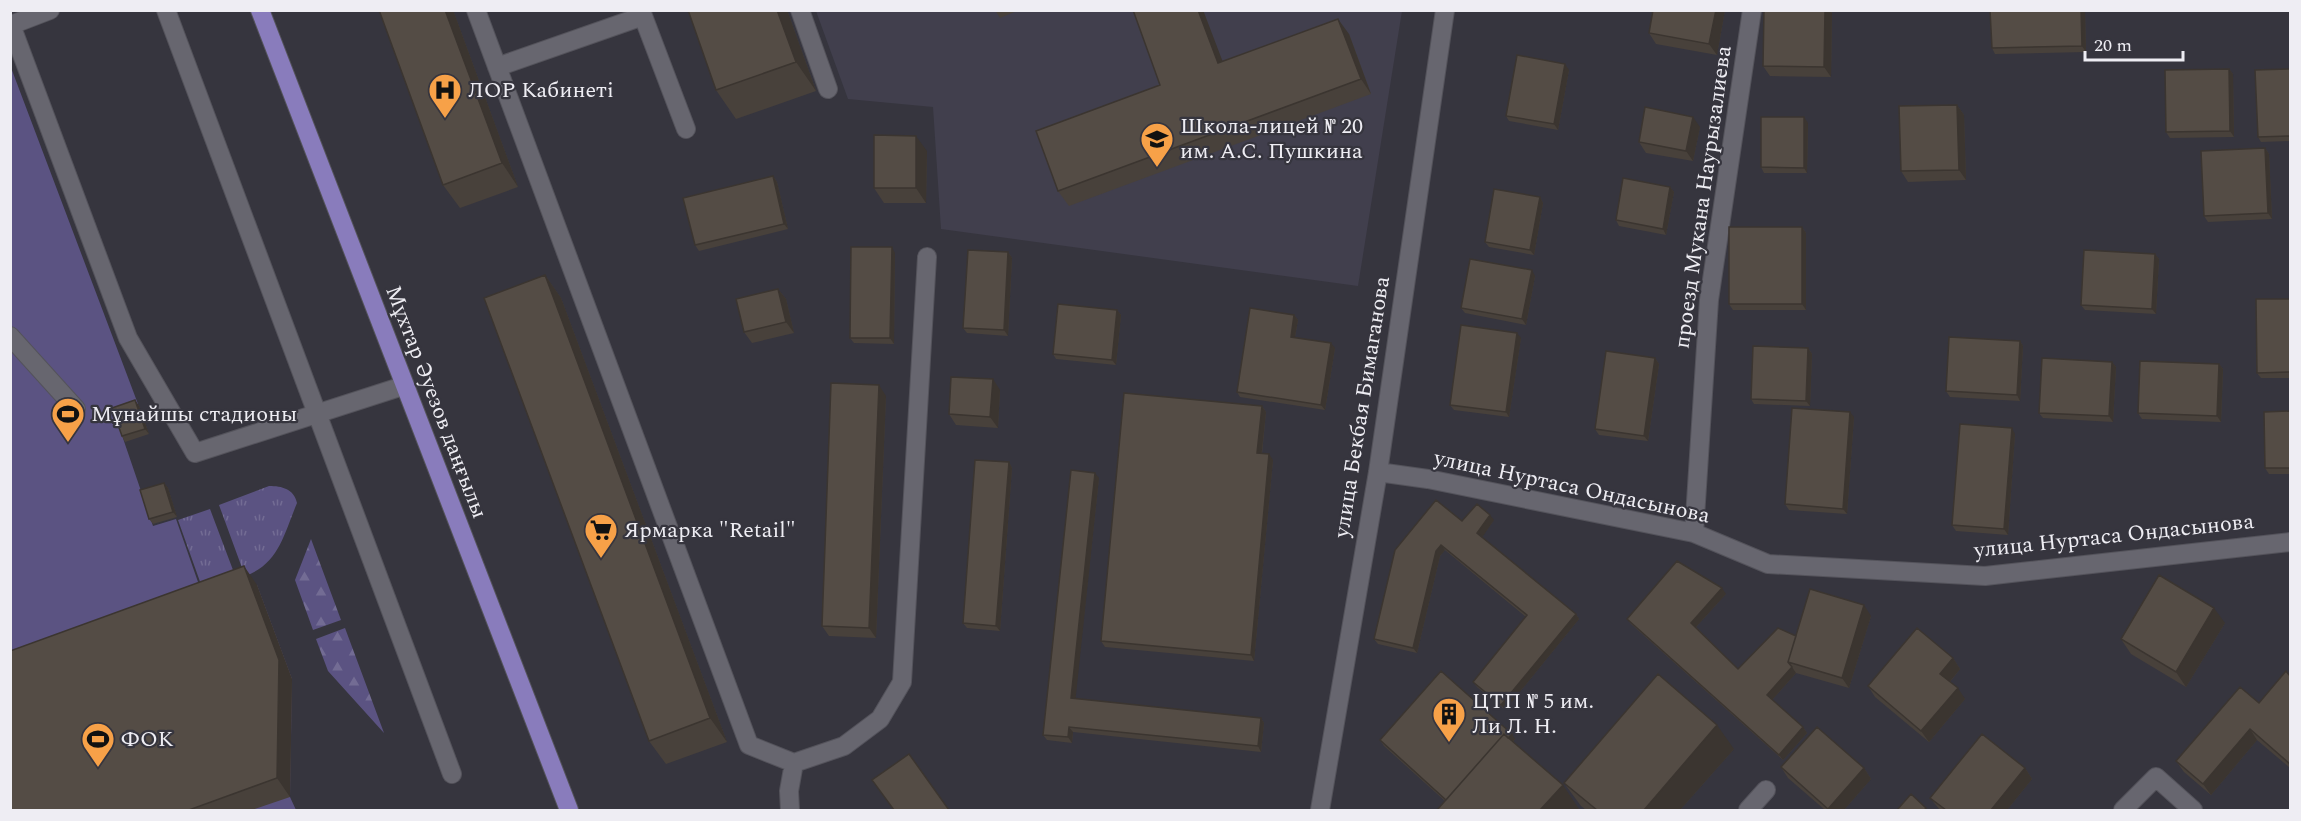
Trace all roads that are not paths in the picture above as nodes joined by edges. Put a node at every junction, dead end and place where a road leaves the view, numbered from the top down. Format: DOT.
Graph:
graph roads {
  1 [pos="50,10"];
  2 [pos="166,10"];
  3 [pos="260,10"];
  4 [pos="476,10"];
  5 [pos="800,10"];
  6 [pos="1444,10"];
  7 [pos="1752,10"];
  8 [pos="642,14"];
  9 [pos="497,68"];
  10 [pos="828,88"];
  11 [pos="686,129"];
  12 [pos="927,257"];
  13 [pos="10,336"];
  14 [pos="403,386"];
  15 [pos="76,409"];
  16 [pos="316,415"];
  17 [pos="1378,472"];
  18 [pos="1694,533"];
  19 [pos="2290,542"];
  20 [pos="794,763"];
  21 [pos="453,774"];
  22 [pos="1766,790"];
  23 [pos="569,810"];
  24 [pos="790,810"];
  25 [pos="1320,810"];
  26 [pos="1748,810"];
  27 [pos="2123,810"];
  28 [pos="2193,810"];
  1 -- 16 [label="street"];
  2 -- 16 [label="street"];
  3 -- 14 [label="main road, Мұхтар Әуезов даңғылы"];
  4 -- 9 [label="street"];
  5 -- 10 [label="street"];
  6 -- 17 [label="street, улица Бекбая Бимаганова"];
  7 -- 18 [label="street, проезд Мукана Наурызалиева"];
  8 -- 9 [label="street"];
  8 -- 11 [label="street"];
  9 -- 20 [label="street"];
  12 -- 20 [label="street"];
  13 -- 15 [label="street"];
  14 -- 16 [label="street"];
  14 -- 23 [label="main road, Мұхтар Әуезов даңғылы"];
  16 -- 21 [label="street"];
  17 -- 18 [label="street, улица Нуртаса Ондасынова"];
  17 -- 25 [label="street, улица Бекбая Бимаганова"];
  18 -- 19 [label="street, улица Нуртаса Ондасынова"];
  20 -- 24 [label="street"];
  22 -- 26 [label="street"];
  27 -- 28 [label="street"];
}
